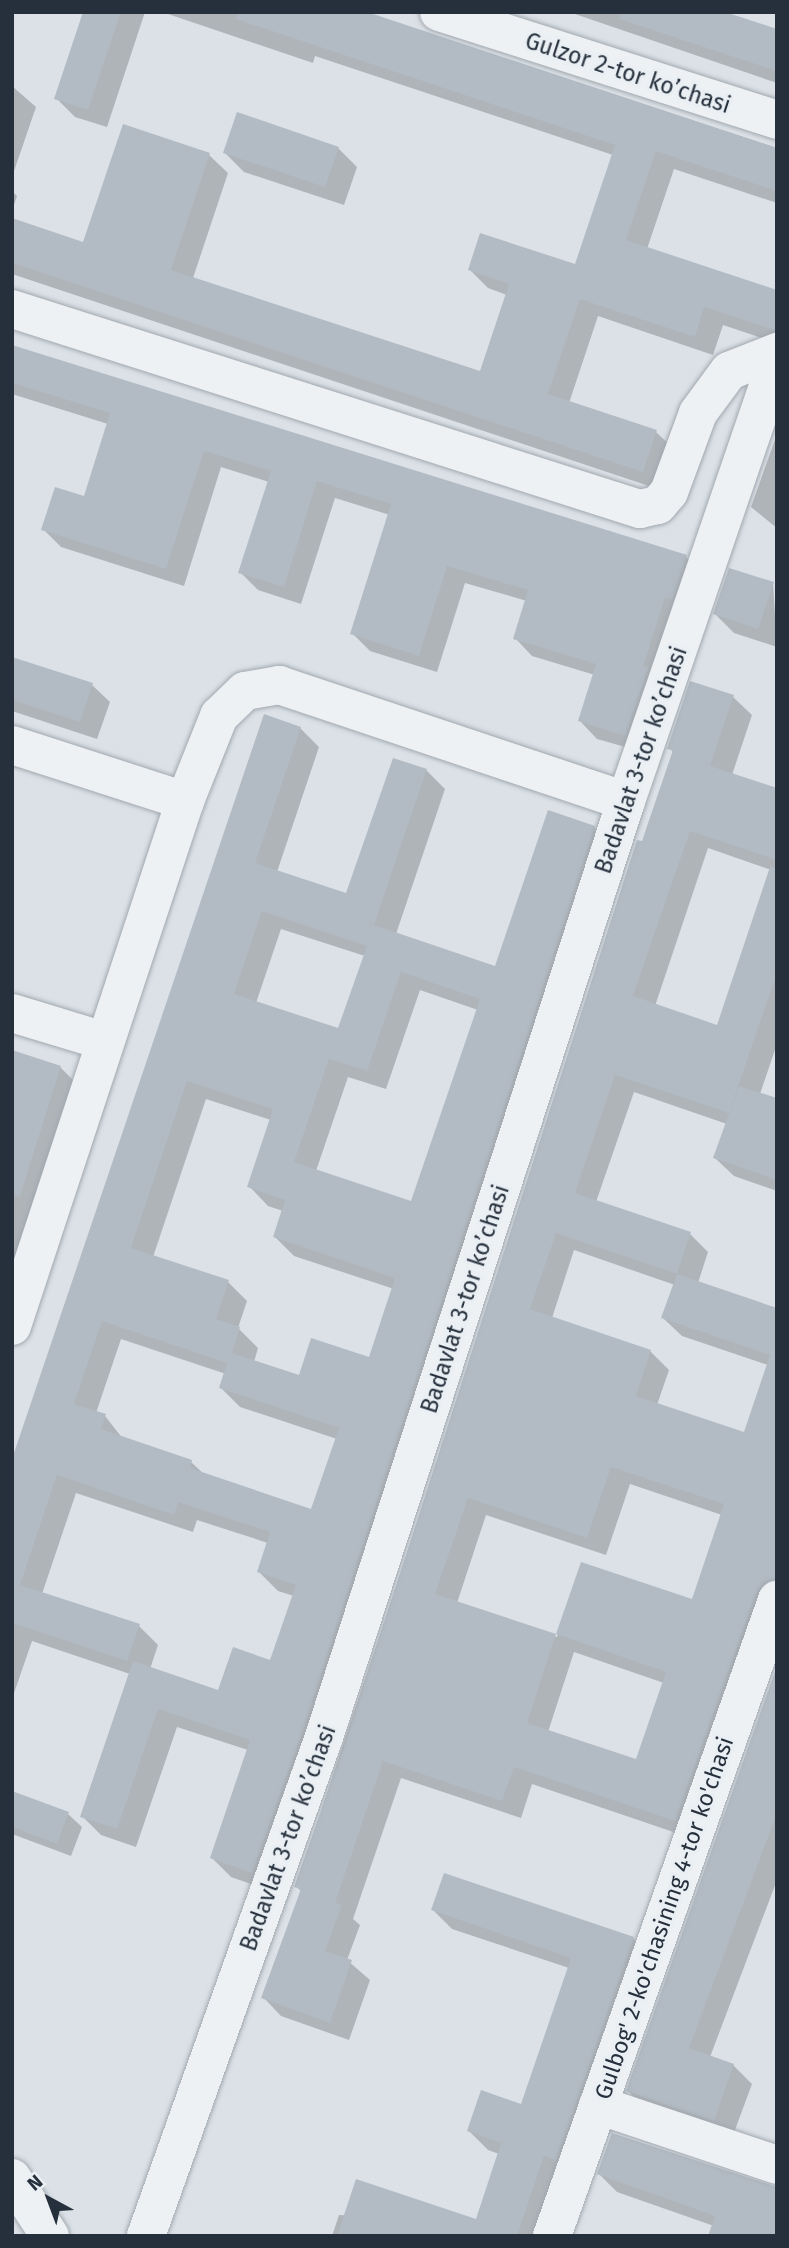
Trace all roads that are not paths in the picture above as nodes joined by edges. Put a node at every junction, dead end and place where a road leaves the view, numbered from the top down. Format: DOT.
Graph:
graph roads {
  1 [pos="439,12"];
  2 [pos="777,120"];
  3 [pos="12,309"];
  4 [pos="777,352"];
  5 [pos="777,360"];
  6 [pos="12,745"];
  7 [pos="185,801"];
  8 [pos="626,802"];
  9 [pos="12,1013"];
  10 [pos="104,1041"];
  11 [pos="12,1326"];
  12 [pos="777,1600"];
  13 [pos="598,2105"];
  14 [pos="777,2165"];
  15 [pos="12,2178"];
  16 [pos="50,2236"];
  17 [pos="146,2236"];
  18 [pos="552,2236"];
  1 -- 2 [label="street, Gulzor 2-tor koʼchasi"];
  3 -- 4 [label="street"];
  5 -- 8 [label="street, Badavlat 3-tor koʼchasi"];
  6 -- 7 [label="street"];
  7 -- 8 [label="street"];
  7 -- 10 [label="street"];
  8 -- 17 [label="street, Badavlat 3-tor koʼchasi"];
  9 -- 10 [label="street"];
  10 -- 11 [label="street"];
  12 -- 13 [label="street, Gulbog' 2-ko'chasining 4-tor ko'chasi"];
  13 -- 14 [label="street"];
  13 -- 18 [label="street, Gulbog' 2-ko'chasining 4-tor ko'chasi"];
  15 -- 16 [label="street"];
}
